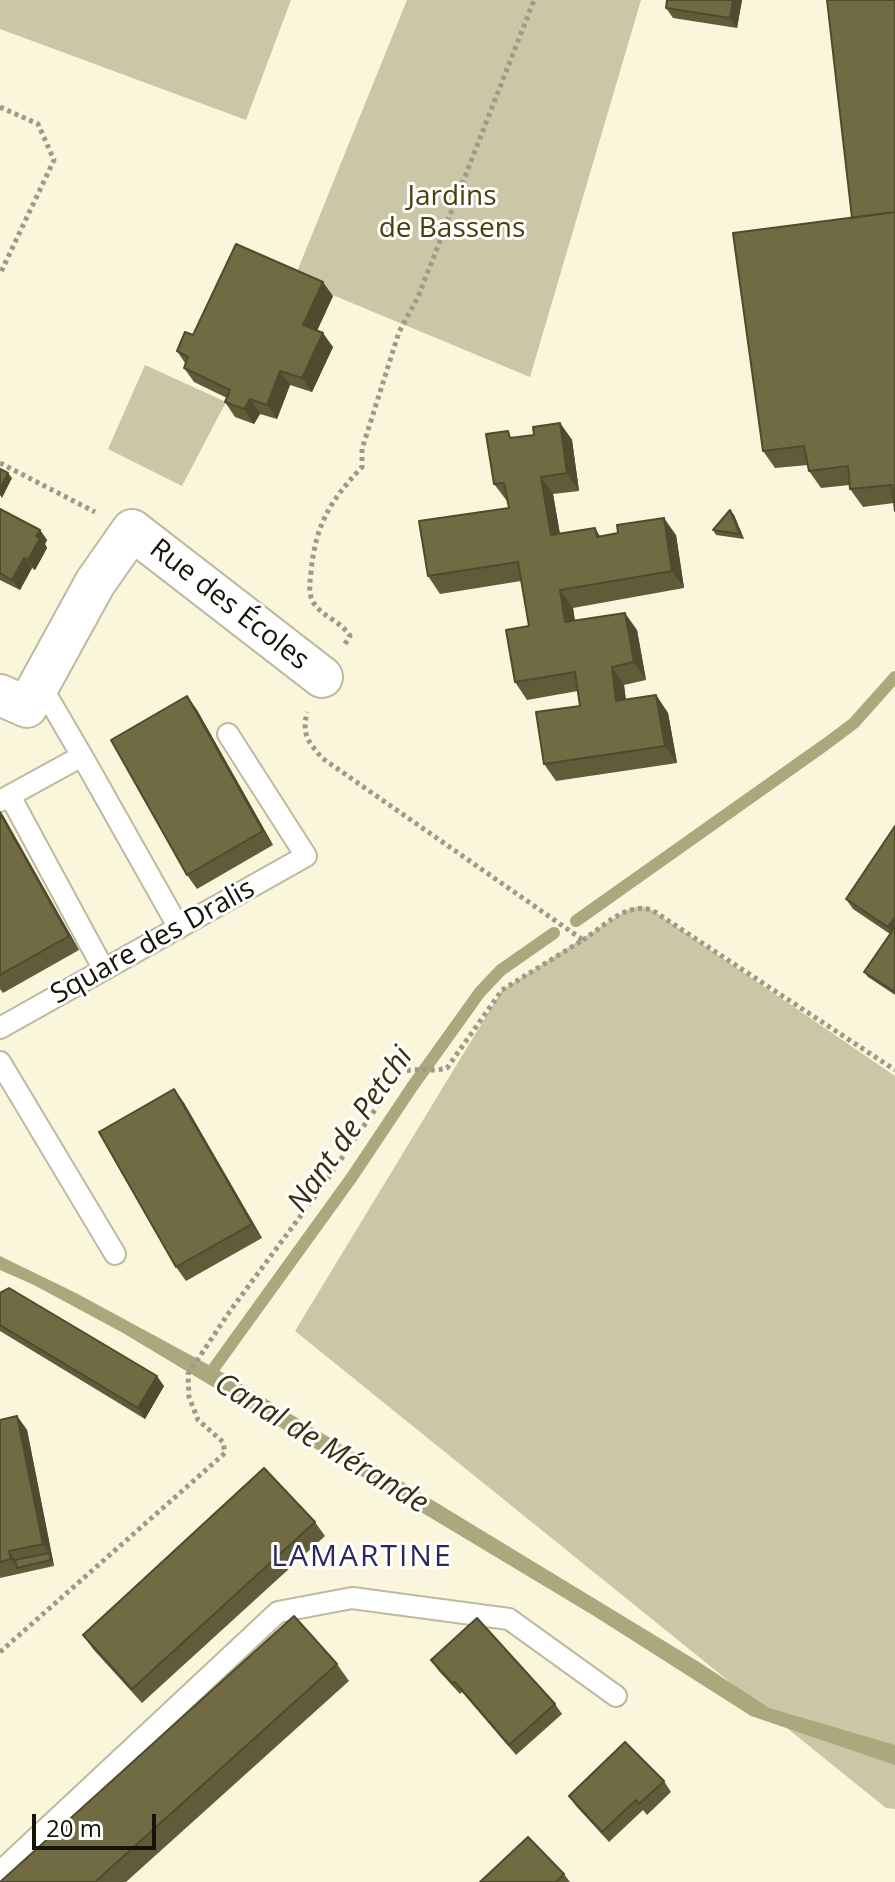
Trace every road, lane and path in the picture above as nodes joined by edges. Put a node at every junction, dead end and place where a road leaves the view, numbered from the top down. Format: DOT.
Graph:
graph roads {
  1 [pos="534,0"];
  2 [pos="0,107"];
  3 [pos="0,274"];
  4 [pos="0,463"];
  5 [pos="132,530"];
  6 [pos="322,677"];
  7 [pos="40,684"];
  8 [pos="0,695"];
  9 [pos="228,734"];
  10 [pos="82,756"];
  11 [pos="5,798"];
  12 [pos="179,928"];
  13 [pos="583,940"];
  14 [pos="104,970"];
  15 [pos="0,1028"];
  16 [pos="0,1062"];
  17 [pos="895,1070"];
  18 [pos="115,1254"];
  19 [pos="0,1652"];
  20 [pos="616,1696"];
  21 [pos="0,1872"];
  1 -- 6 [label="path"];
  2 -- 3 [label="path"];
  4 -- 5 [label="path"];
  5 -- 6 [label="street, Rue des Écoles"];
  5 -- 7 [label="street, Rue des Écoles"];
  6 -- 13 [label="path"];
  7 -- 8 [label="street, Rue des Écoles"];
  7 -- 10 [label="lane"];
  9 -- 12 [label="lane, Square des Dralis"];
  10 -- 11 [label="lane"];
  10 -- 12 [label="lane"];
  11 -- 14 [label="lane"];
  12 -- 14 [label="lane, Square des Dralis"];
  13 -- 17 [label="path"];
  13 -- 19 [label="path"];
  14 -- 15 [label="lane, Square des Dralis"];
  16 -- 18 [label="lane"];
  20 -- 21 [label="lane"];
}
